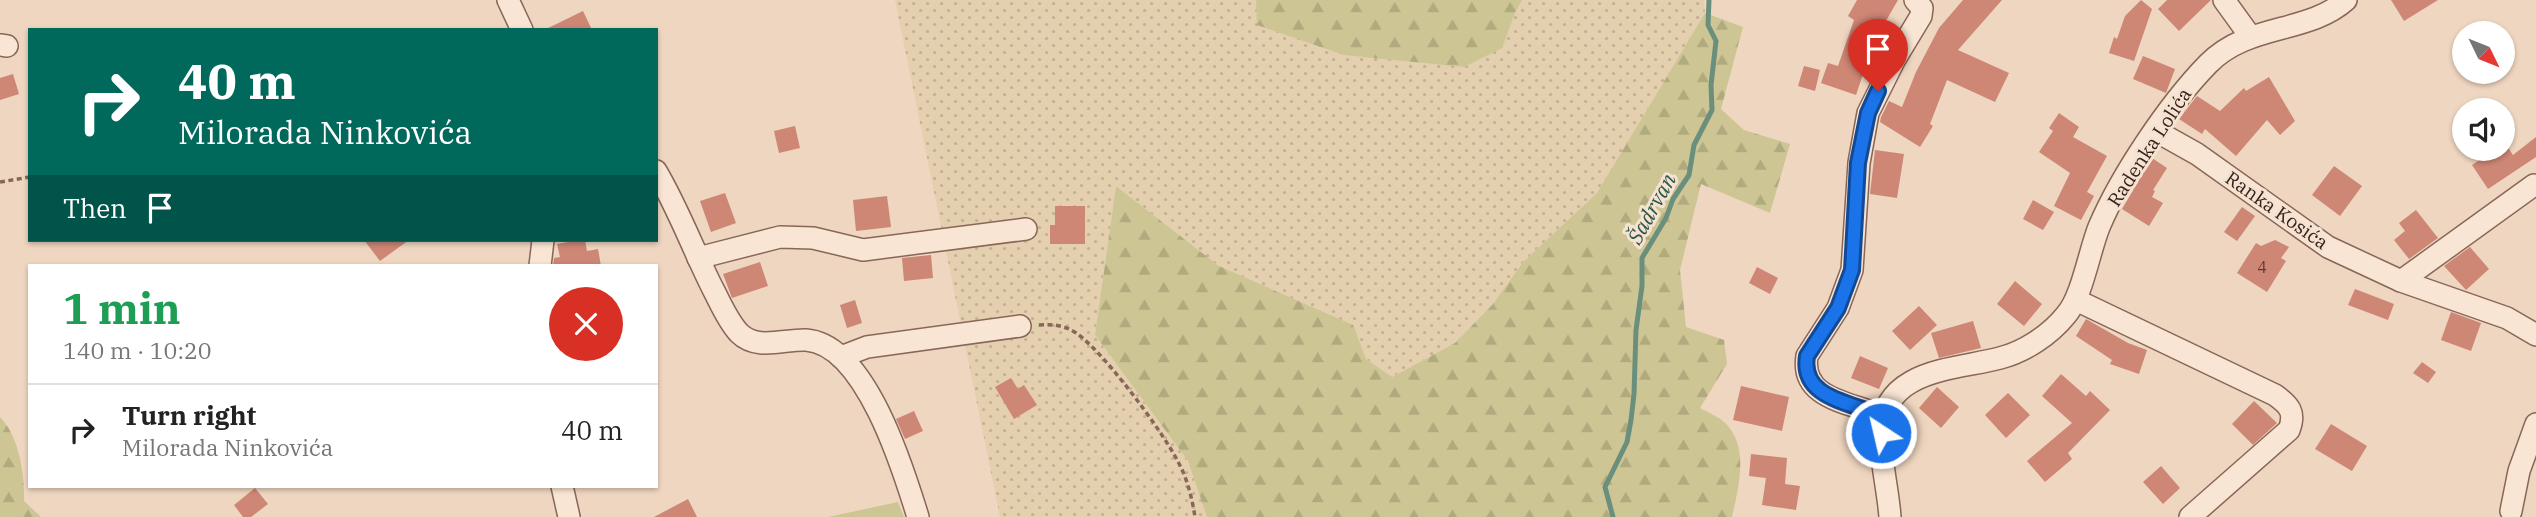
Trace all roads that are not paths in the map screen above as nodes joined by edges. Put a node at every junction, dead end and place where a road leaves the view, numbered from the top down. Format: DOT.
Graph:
graph roads {
  1 [pos="508,0"];
  2 [pos="1915,0"];
  3 [pos="2224,0"];
  4 [pos="2346,0"];
  5 [pos="521,28"];
  6 [pos="2250,36"];
  7 [pos="2156,131"];
  8 [pos="658,175"];
  9 [pos="2534,185"];
  10 [pos="1026,229"];
  11 [pos="544,242"];
  12 [pos="698,258"];
  13 [pos="540,264"];
  14 [pos="2401,281"];
  15 [pos="2076,300"];
  16 [pos="1020,326"];
  17 [pos="2536,335"];
  18 [pos="841,357"];
  19 [pos="1883,420"];
  20 [pos="2536,424"];
  21 [pos="562,488"];
  22 [pos="2511,511"];
  23 [pos="569,517"];
  24 [pos="918,517"];
  25 [pos="1890,517"];
  26 [pos="2190,517"];
  1 -- 5 [label="street"];
  2 -- 19 [label="street"];
  3 -- 6 [label="street"];
  4 -- 6 [label="street, Radenka Lolića"];
  6 -- 7 [label="street, Radenka Lolića"];
  7 -- 14 [label="street, Ranka Kosića"];
  7 -- 15 [label="street, Radenka Lolića"];
  8 -- 12 [label="street"];
  9 -- 14 [label="street"];
  10 -- 12 [label="street"];
  11 -- 13 [label="street"];
  12 -- 18 [label="street"];
  14 -- 17 [label="street, Ranka Kosića"];
  15 -- 19 [label="street, Radenka Lolića"];
  15 -- 26 [label="street"];
  16 -- 18 [label="street"];
  18 -- 24 [label="street"];
  19 -- 25 [label="street"];
  20 -- 22 [label="street"];
  21 -- 23 [label="street"];
}
